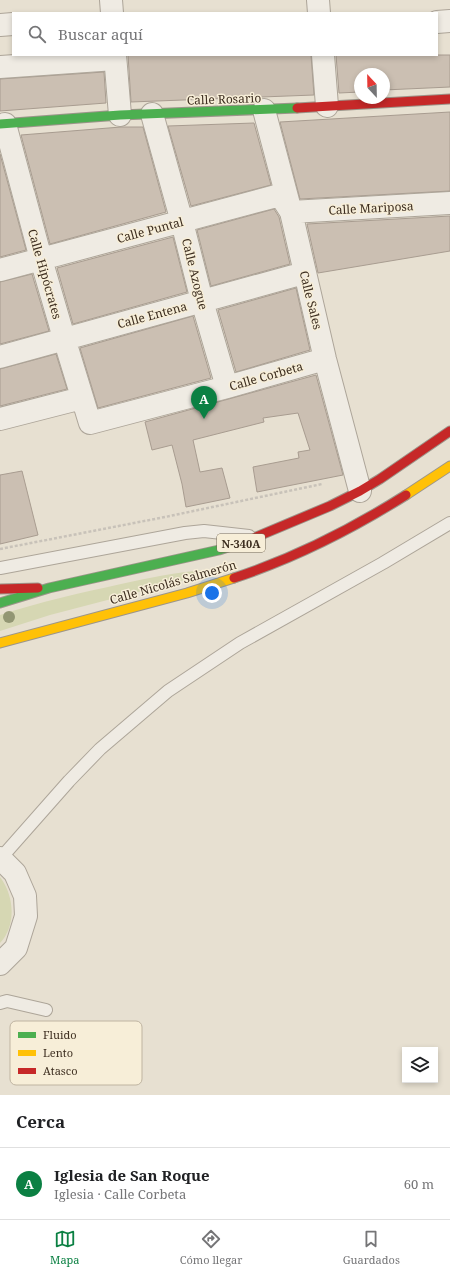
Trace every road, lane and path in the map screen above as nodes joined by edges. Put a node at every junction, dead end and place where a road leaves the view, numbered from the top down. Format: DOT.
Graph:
graph roads {
  1 [pos="111,0"];
  2 [pos="318,0"];
  3 [pos="112,12"];
  4 [pos="319,12"];
  5 [pos="450,21"];
  6 [pos="438,22"];
  7 [pos="12,24"];
  8 [pos="0,25"];
  9 [pos="323,56"];
  10 [pos="115,57"];
  11 [pos="0,67"];
  12 [pos="450,99"];
  13 [pos="327,106"];
  14 [pos="264,110"];
  15 [pos="152,114"];
  16 [pos="120,115"];
  17 [pos="3,124"];
  18 [pos="450,203"];
  19 [pos="291,212"];
  20 [pos="182,222"];
  21 [pos="41,259"];
  22 [pos="0,270"];
  23 [pos="304,273"];
  24 [pos="202,302"];
  25 [pos="64,338"];
  26 [pos="0,357"];
  27 [pos="325,359"];
  28 [pos="227,387"];
  29 [pos="82,398"];
  30 [pos="0,419"];
  31 [pos="90,423"];
  32 [pos="450,431"];
  33 [pos="450,466"];
  34 [pos="326,483"];
  35 [pos="360,491"];
  36 [pos="450,523"];
  37 [pos="258,537"];
  38 [pos="0,549"];
  39 [pos="0,568"];
  40 [pos="49,588"];
  41 [pos="0,589"];
  42 [pos="0,602"];
  43 [pos="0,643"];
  44 [pos="0,858"];
  45 [pos="0,964"];
  46 [pos="0,1004"];
  47 [pos="46,1010"];
  1 -- 3 [label="street"];
  2 -- 4 [label="street"];
  5 -- 6 [label="street"];
  7 -- 8 [label="street"];
  9 -- 13 [label="street"];
  10 -- 11 [label="street"];
  10 -- 16 [label="street"];
  12 -- 13 [label="main road, Calle Rosario"];
  13 -- 14 [label="main road, Calle Rosario"];
  14 -- 15 [label="main road, Calle Rosario"];
  14 -- 19 [label="street, Calle Sales"];
  15 -- 16 [label="main road, Calle Rosario"];
  15 -- 20 [label="street, Calle Azogue"];
  16 -- 17 [label="main road, Calle Rosario"];
  17 -- 21 [label="street, Calle Hipócrates"];
  18 -- 19 [label="street, Calle Mariposa"];
  19 -- 20 [label="street, Calle Puntal"];
  19 -- 23 [label="street, Calle Sales"];
  20 -- 21 [label="street, Calle Puntal"];
  20 -- 24 [label="street, Calle Azogue"];
  21 -- 22 [label="street, Calle Puntal"];
  21 -- 25 [label="street, Calle Hipócrates"];
  23 -- 24 [label="street, Calle Entena"];
  23 -- 27 [label="street, Calle Sales"];
  24 -- 25 [label="street, Calle Entena"];
  24 -- 28 [label="street, Calle Azogue"];
  25 -- 26 [label="street, Calle Entena"];
  25 -- 29 [label="street, Calle Hipócrates"];
  27 -- 28 [label="street, Calle Corbeta"];
  27 -- 35 [label="street, Calle Sales"];
  28 -- 31 [label="street, Calle Corbeta"];
  29 -- 30 [label="street"];
  29 -- 31 [label="street, Calle Hipócrates"];
  32 -- 35 [label="main road, Calle Nicolás Salmerón / N-340A"];
  33 -- 43 [label="main road, Calle Nicolás Salmerón / N-340A"];
  34 -- 38 [label="path"];
  35 -- 37 [label="main road, Calle Nicolás Salmerón / N-340A"];
  36 -- 44 [label="lane"];
  37 -- 39 [label="lane"];
  37 -- 40 [label="main road, Calle Nicolás Salmerón / N-340A"];
  40 -- 41 [label="main road"];
  40 -- 42 [label="main road, Calle Nicolás Salmerón / N-340A"];
  44 -- 45 [label="street"];
  46 -- 47 [label="lane"];
}
